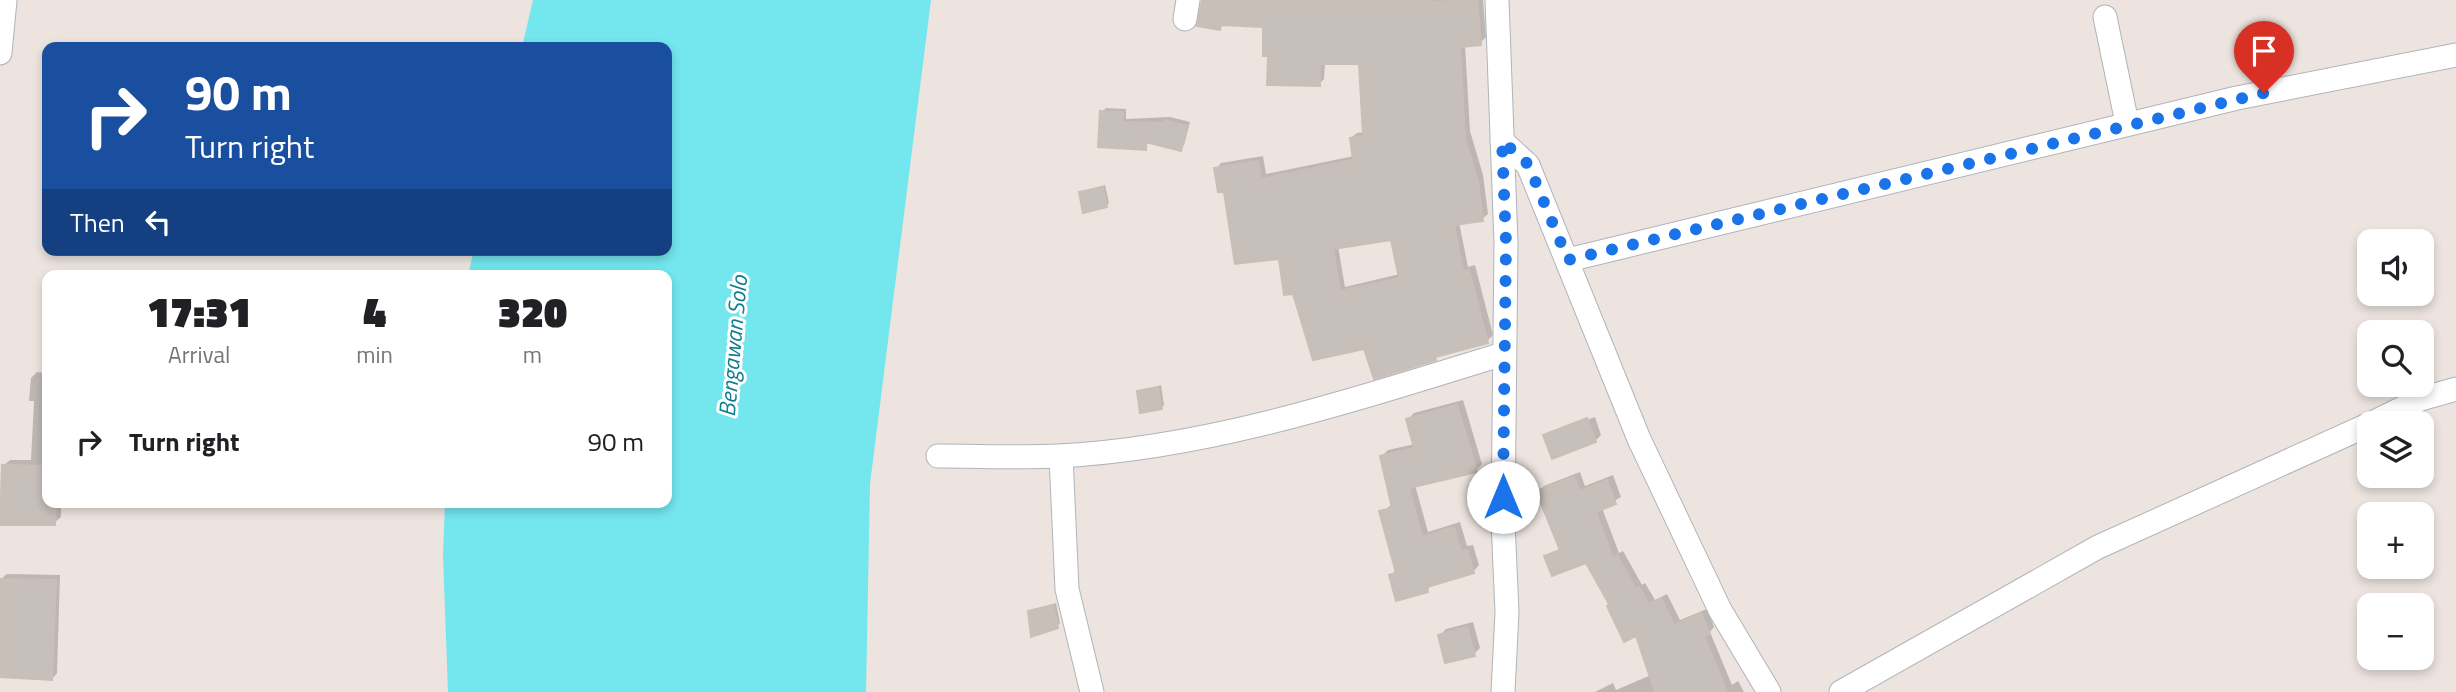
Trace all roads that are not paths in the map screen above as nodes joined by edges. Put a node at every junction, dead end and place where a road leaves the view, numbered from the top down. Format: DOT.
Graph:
graph roads {
  1 [pos="5,0"];
  2 [pos="1497,0"];
  3 [pos="2105,17"];
  4 [pos="0,53"];
  5 [pos="2456,55"];
  6 [pos="2127,123"];
  7 [pos="1502,141"];
  8 [pos="1568,260"];
  9 [pos="1503,354"];
  10 [pos="2456,389"];
  11 [pos="2397,411"];
  12 [pos="2357,430"];
  13 [pos="938,456"];
  14 [pos="1062,456"];
  15 [pos="1092,692"];
  16 [pos="1503,692"];
  17 [pos="1769,692"];
  18 [pos="1841,692"];
  1 -- 4 [label="street"];
  2 -- 7 [label="street"];
  3 -- 6 [label="street"];
  5 -- 6 [label="street"];
  6 -- 8 [label="street"];
  7 -- 8 [label="street"];
  7 -- 9 [label="street"];
  8 -- 17 [label="street"];
  9 -- 14 [label="street"];
  9 -- 16 [label="street"];
  10 -- 11 [label="street"];
  12 -- 18 [label="street"];
  13 -- 14 [label="street"];
  14 -- 15 [label="street"];
}
